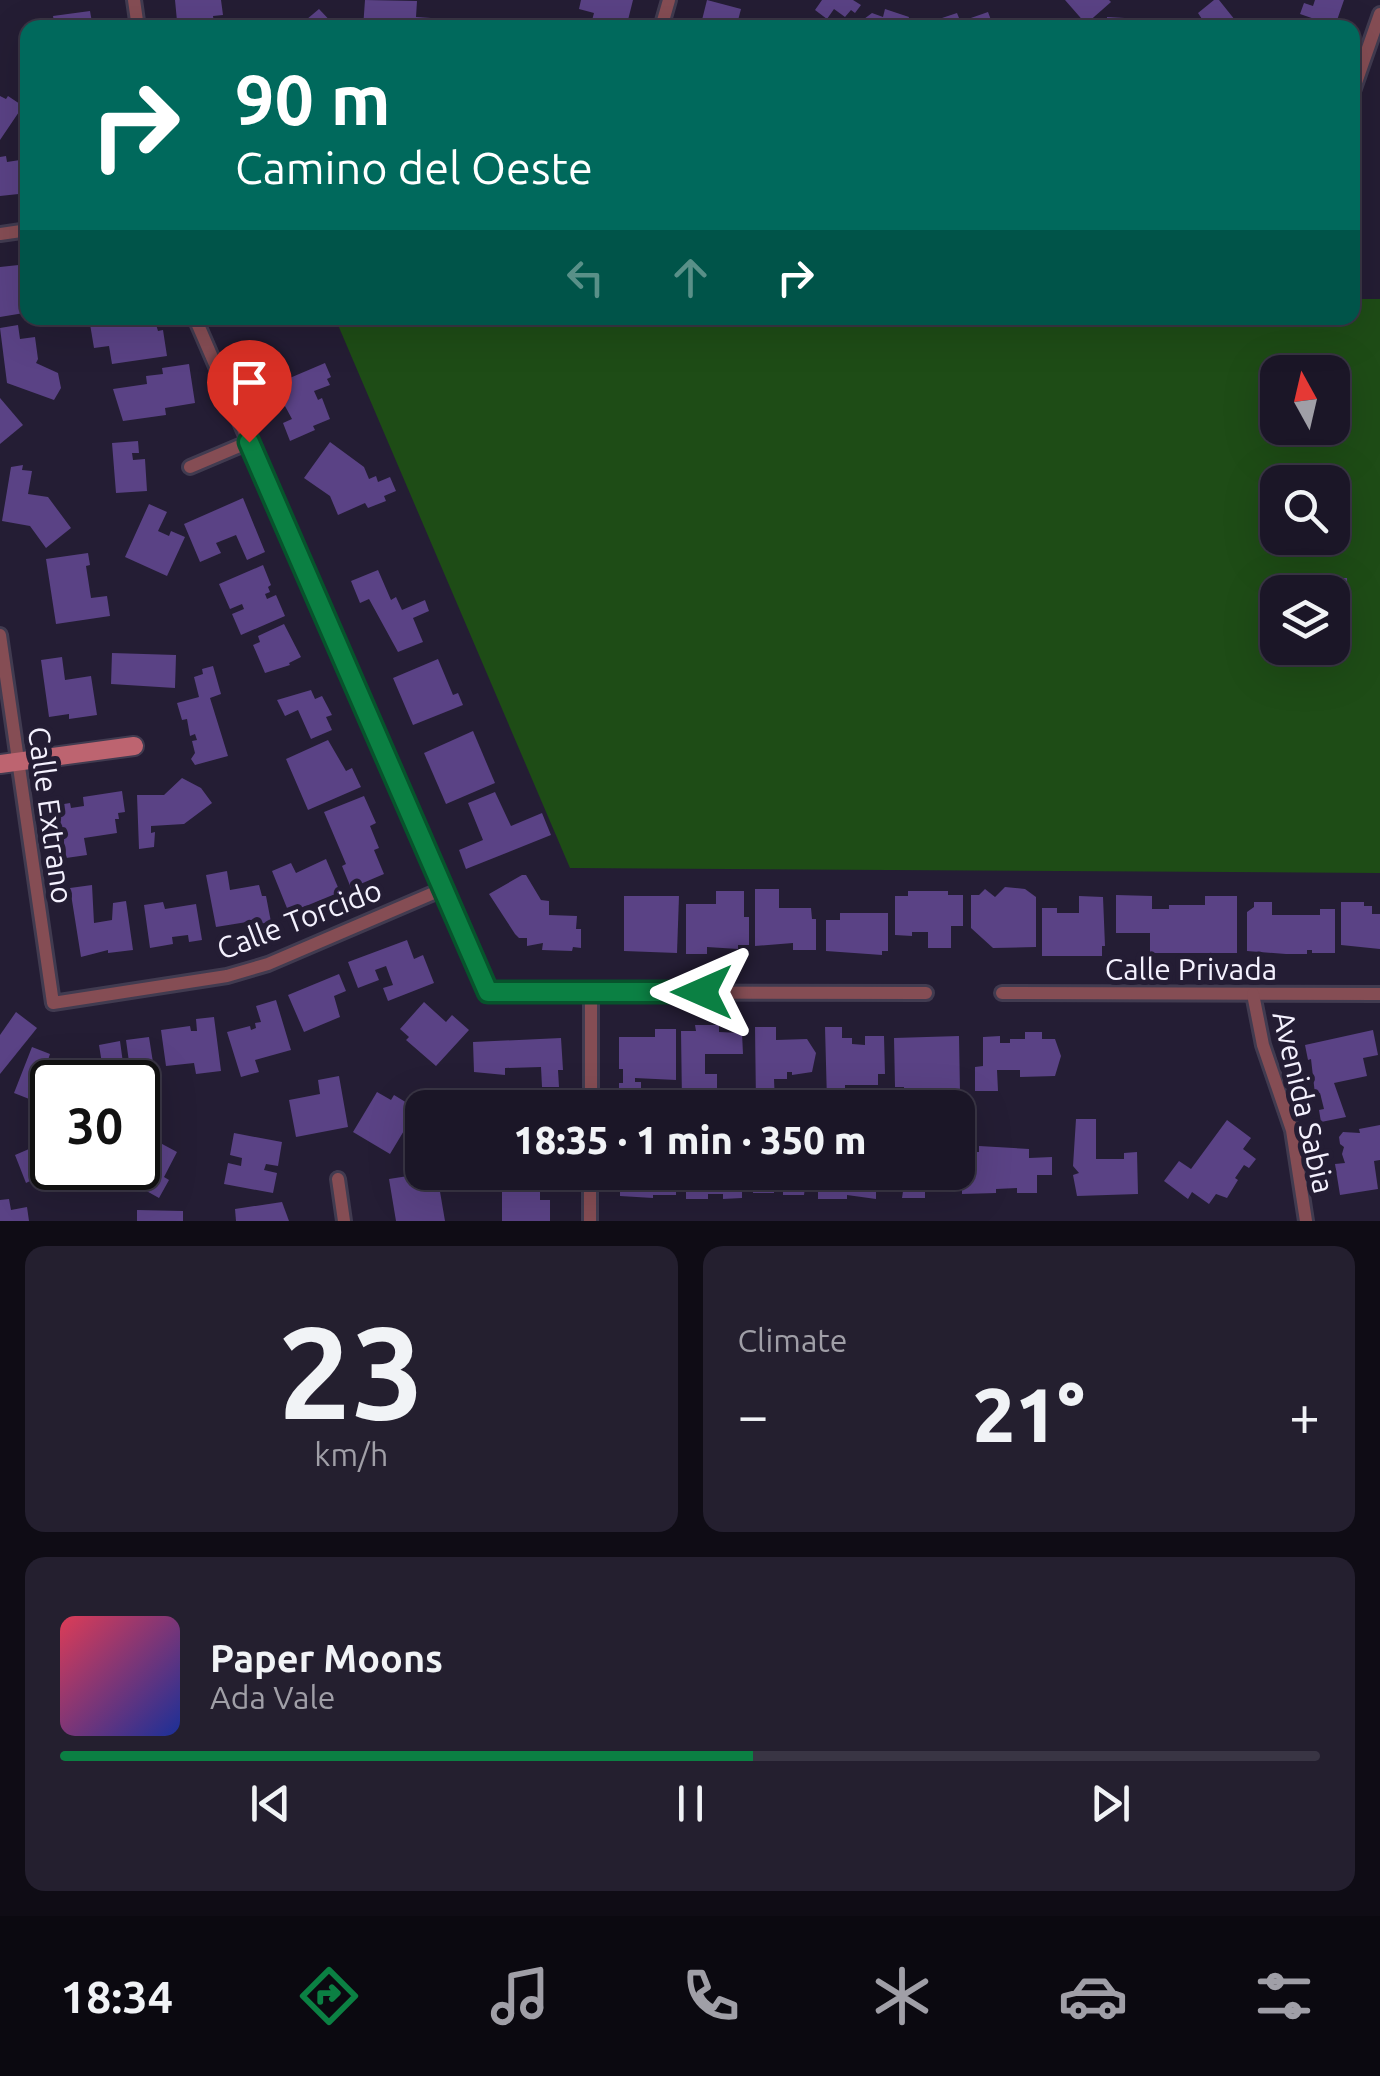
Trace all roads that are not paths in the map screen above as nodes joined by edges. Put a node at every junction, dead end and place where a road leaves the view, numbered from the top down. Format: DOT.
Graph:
graph roads {
  1 [pos="1380,14"];
  2 [pos="1360,71"];
  3 [pos="198,325"];
  4 [pos="249,442"];
  5 [pos="190,467"];
  6 [pos="0,635"];
  7 [pos="134,746"];
  8 [pos="9,763"];
  9 [pos="443,889"];
  10 [pos="591,992"];
  11 [pos="926,993"];
  12 [pos="1002,993"];
  13 [pos="1253,994"];
  14 [pos="1380,994"];
  15 [pos="53,1003"];
  16 [pos="590,1090"];
  17 [pos="338,1179"];
  18 [pos="590,1190"];
  19 [pos="344,1221"];
  20 [pos="590,1221"];
  21 [pos="1306,1221"];
  1 -- 2 [label="street"];
  3 -- 4 [label="street"];
  4 -- 5 [label="street"];
  4 -- 9 [label="street"];
  6 -- 8 [label="street, Calle Extrano"];
  7 -- 8 [label="street"];
  8 -- 15 [label="street, Calle Extrano"];
  9 -- 10 [label="street"];
  9 -- 15 [label="street, Calle Torcido"];
  10 -- 11 [label="street"];
  10 -- 16 [label="street"];
  12 -- 13 [label="street, Calle Privada"];
  13 -- 14 [label="street, Calle Privada"];
  13 -- 21 [label="street, Avenida Sabia"];
  17 -- 19 [label="street"];
  18 -- 20 [label="street"];
}
